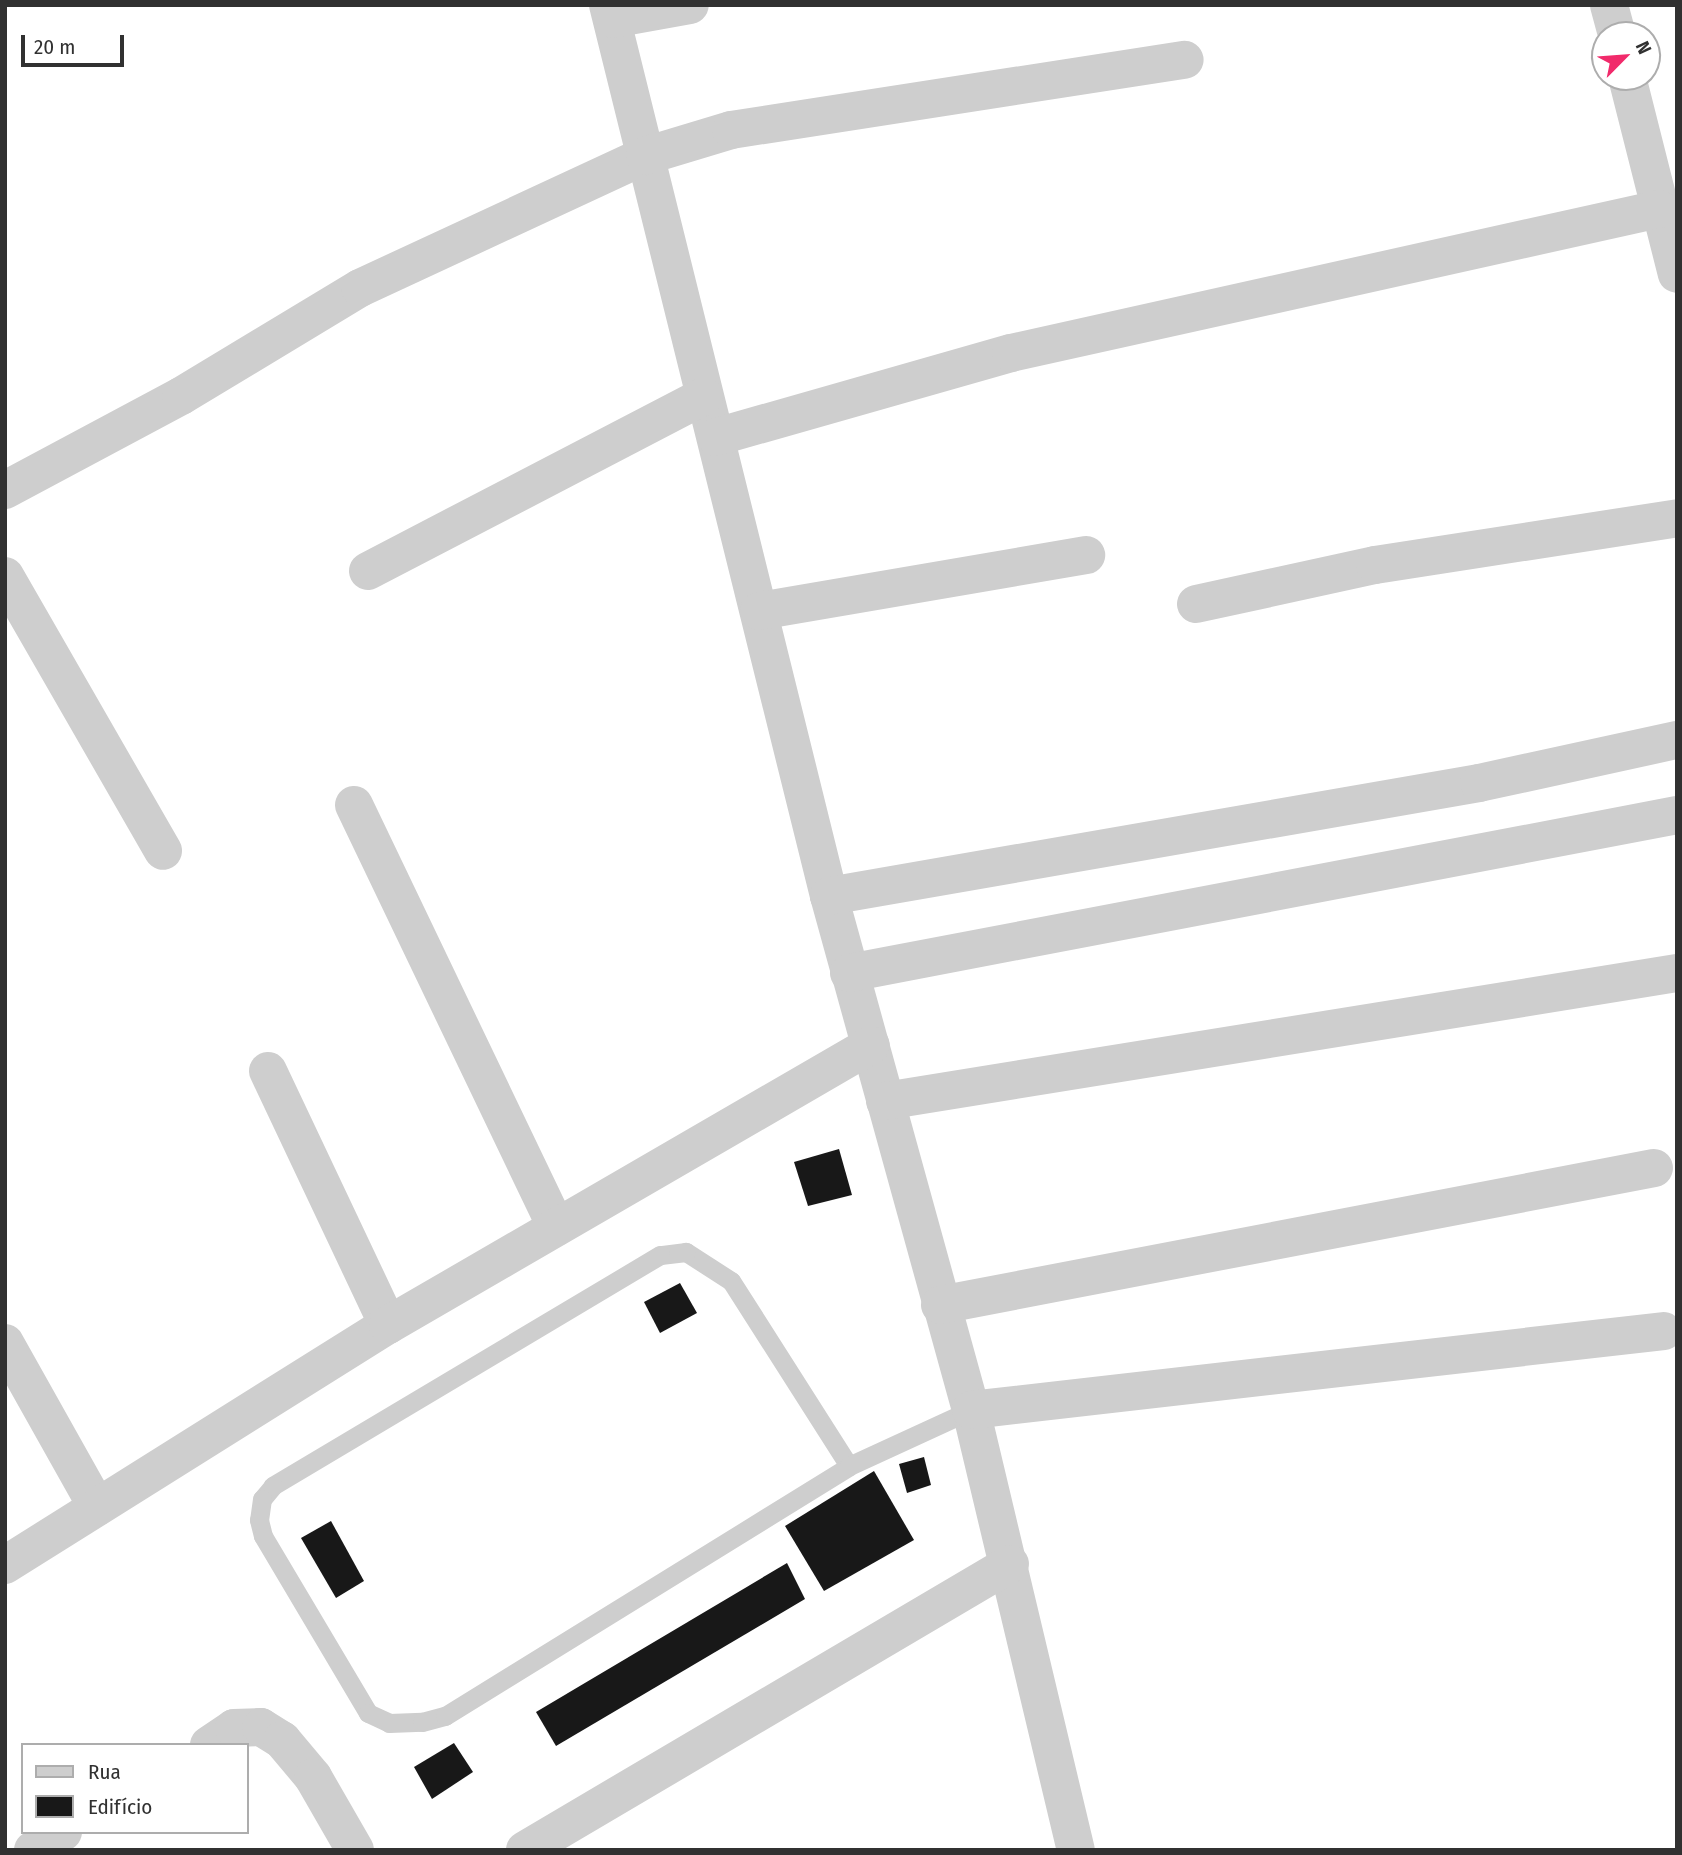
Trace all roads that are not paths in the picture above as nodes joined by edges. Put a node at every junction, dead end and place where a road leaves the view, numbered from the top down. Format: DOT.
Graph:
graph roads {
  1 [pos="690,5"];
  2 [pos="610,12"];
  3 [pos="1185,60"];
  4 [pos="1630,91"];
  5 [pos="645,156"];
  6 [pos="1660,209"];
  7 [pos="1677,274"];
  8 [pos="704,396"];
  9 [pos="716,437"];
  10 [pos="5,490"];
  11 [pos="1677,518"];
  12 [pos="1086,555"];
  13 [pos="368,571"];
  14 [pos="5,576"];
  15 [pos="1196,604"];
  16 [pos="759,611"];
  17 [pos="1677,740"];
  18 [pos="354,805"];
  19 [pos="1677,815"];
  20 [pos="163,852"];
  21 [pos="829,896"];
  22 [pos="849,973"];
  23 [pos="1677,973"];
  24 [pos="871,1045"];
  25 [pos="268,1071"];
  26 [pos="885,1101"];
  27 [pos="1654,1168"];
  28 [pos="556,1227"];
  29 [pos="940,1305"];
  30 [pos="388,1325"];
  31 [pos="1664,1331"];
  32 [pos="5,1343"];
  33 [pos="971,1410"];
  34 [pos="849,1466"];
  35 [pos="97,1507"];
  36 [pos="1010,1564"];
  37 [pos="5,1565"];
  38 [pos="212,1743"];
  39 [pos="60,1834"];
  40 [pos="33,1850"];
  41 [pos="355,1850"];
  42 [pos="525,1850"];
  43 [pos="1076,1850"];
  1 -- 2 [label="street"];
  2 -- 5 [label="street"];
  3 -- 5 [label="street"];
  4 -- 6 [label="street"];
  5 -- 8 [label="street"];
  5 -- 10 [label="street"];
  6 -- 7 [label="street"];
  6 -- 9 [label="street"];
  8 -- 9 [label="street"];
  8 -- 13 [label="street"];
  9 -- 16 [label="street"];
  11 -- 15 [label="street"];
  12 -- 16 [label="street"];
  14 -- 20 [label="street"];
  16 -- 21 [label="street"];
  17 -- 21 [label="street"];
  18 -- 28 [label="street"];
  19 -- 22 [label="street"];
  21 -- 22 [label="street"];
  22 -- 24 [label="street"];
  23 -- 26 [label="street"];
  24 -- 26 [label="street"];
  24 -- 28 [label="street"];
  25 -- 30 [label="street"];
  26 -- 29 [label="street"];
  27 -- 29 [label="street"];
  28 -- 30 [label="street"];
  29 -- 33 [label="street"];
  30 -- 35 [label="street"];
  31 -- 33 [label="street"];
  32 -- 35 [label="street"];
  33 -- 34 [label="lane"];
  33 -- 36 [label="street"];
  34 -- 34 [label="lane"];
  35 -- 37 [label="street"];
  36 -- 42 [label="street"];
  36 -- 43 [label="street"];
  38 -- 41 [label="street"];
  39 -- 40 [label="street"];
}
